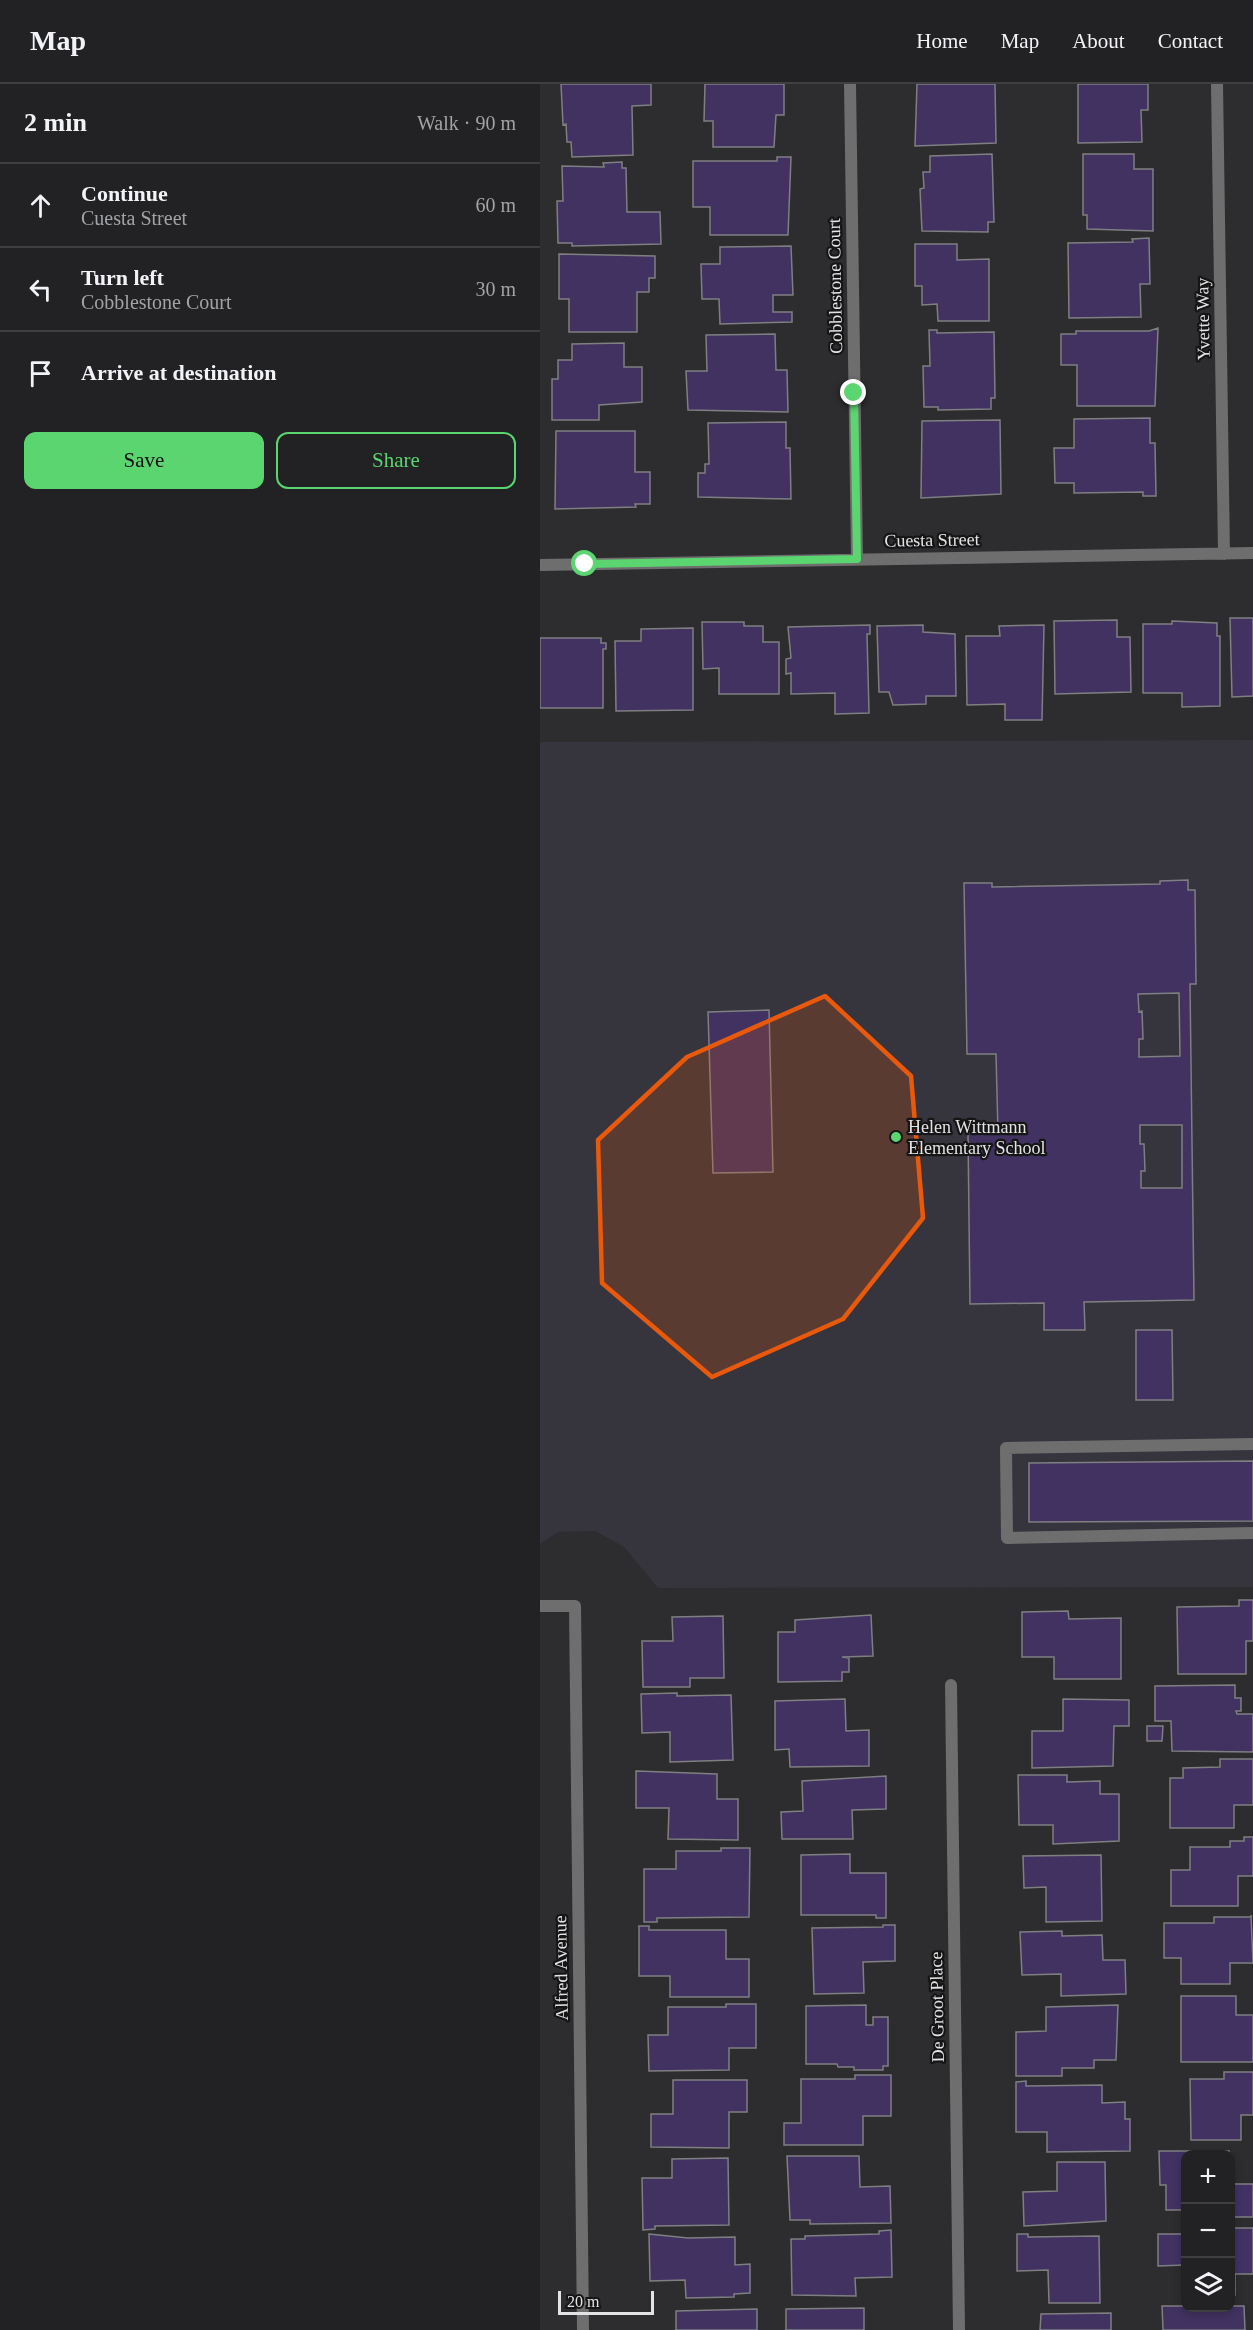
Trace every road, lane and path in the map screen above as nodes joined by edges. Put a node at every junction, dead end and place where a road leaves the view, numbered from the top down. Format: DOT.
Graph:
graph roads {
  1 [pos="850,84"];
  2 [pos="1217,84"];
  3 [pos="1253,553"];
  4 [pos="1224,554"];
  5 [pos="857,559"];
  6 [pos="540,565"];
  7 [pos="1253,1444"];
  8 [pos="1253,1533"];
  9 [pos="540,1606"];
  10 [pos="951,1684"];
  11 [pos="583,2330"];
  12 [pos="958,2330"];
  1 -- 5 [label="street, Cobblestone Court"];
  2 -- 4 [label="street, Yvette Way"];
  3 -- 4 [label="street, Cuesta Street"];
  4 -- 5 [label="street, Cuesta Street"];
  5 -- 6 [label="street, Cuesta Street"];
  7 -- 8 [label="street"];
  9 -- 11 [label="street, Alfred Avenue"];
  10 -- 12 [label="street, De Groot Place"];
}
